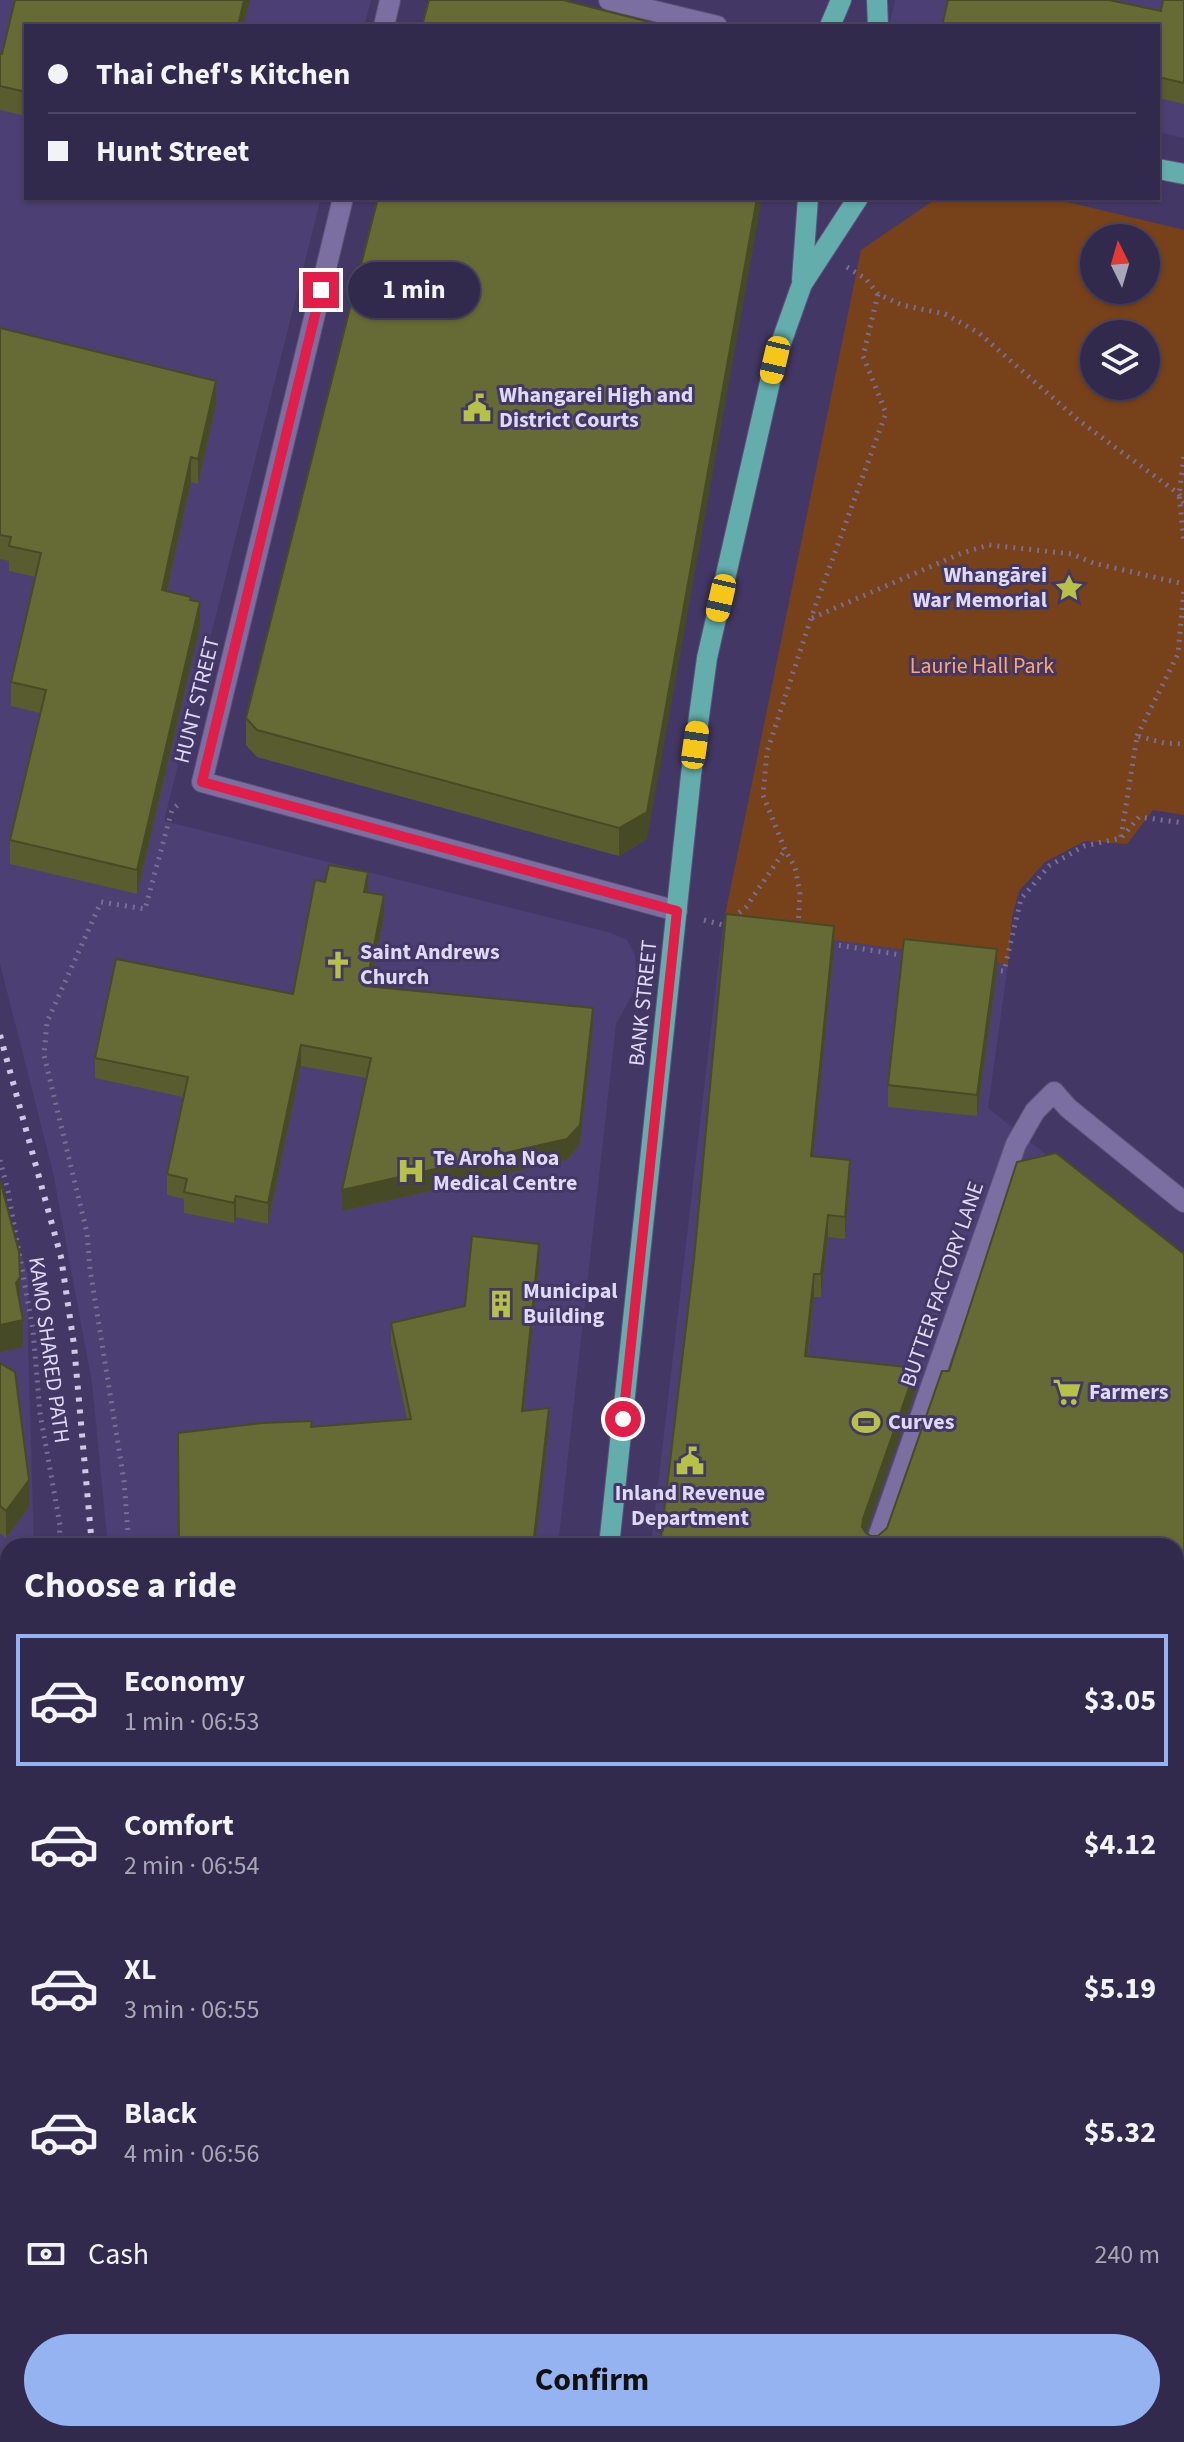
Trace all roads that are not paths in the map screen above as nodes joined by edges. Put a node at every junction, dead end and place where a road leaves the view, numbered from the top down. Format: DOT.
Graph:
graph roads {
  1 [pos="390,0"];
  2 [pos="609,0"];
  3 [pos="841,0"];
  4 [pos="877,0"];
  5 [pos="384,24"];
  6 [pos="709,24"];
  7 [pos="831,24"];
  8 [pos="878,24"];
  9 [pos="1160,169"];
  10 [pos="1184,174"];
  11 [pos="343,200"];
  12 [pos="808,200"];
  13 [pos="857,200"];
  14 [pos="802,284"];
  15 [pos="677,911"];
  16 [pos="1184,1202"];
  17 [pos="610,1538"];
  18 [pos="878,1538"];
  1 -- 5 [label="street"];
  2 -- 6 [label="street"];
  3 -- 7 [label="main road"];
  4 -- 8 [label="main road"];
  9 -- 10 [label="main road"];
  11 -- 15 [label="street, HUNT STREET"];
  12 -- 14 [label="main road, BANK STREET"];
  13 -- 14 [label="main road, BANK STREET"];
  14 -- 15 [label="main road, BANK STREET"];
  15 -- 17 [label="main road, BANK STREET"];
  16 -- 18 [label="street, BUTTER FACTORY LANE"];
}
